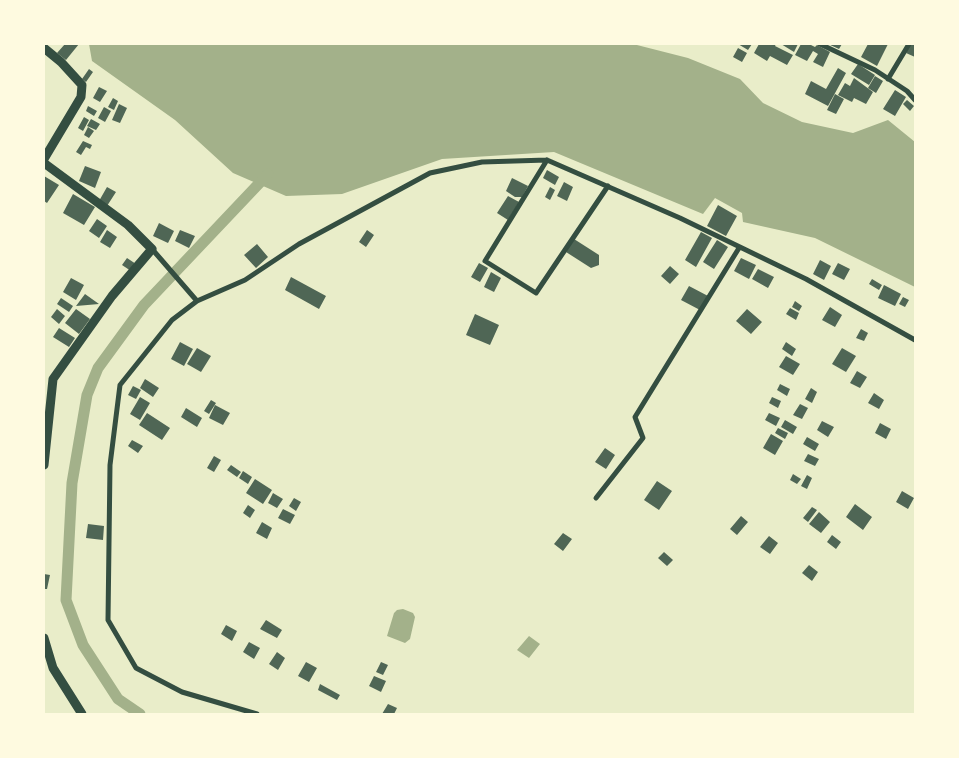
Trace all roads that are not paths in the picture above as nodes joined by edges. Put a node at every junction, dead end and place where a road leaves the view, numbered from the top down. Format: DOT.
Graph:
graph roads {
  1 [pos="820,44"];
  2 [pos="909,44"];
  3 [pos="44,48"];
  4 [pos="888,78"];
  5 [pos="915,100"];
  6 [pos="44,159"];
  7 [pos="547,160"];
  8 [pos="44,163"];
  9 [pos="608,186"];
  10 [pos="739,248"];
  11 [pos="152,249"];
  12 [pos="197,301"];
  13 [pos="915,340"];
  14 [pos="44,465"];
  15 [pos="596,498"];
  16 [pos="44,638"];
  17 [pos="82,714"];
  18 [pos="257,714"];
  1 -- 4 [label="street"];
  2 -- 4 [label="street"];
  3 -- 6 [label="street"];
  4 -- 5 [label="street"];
  7 -- 9 [label="street"];
  7 -- 9 [label="street"];
  7 -- 12 [label="street"];
  8 -- 11 [label="street"];
  9 -- 10 [label="street"];
  10 -- 13 [label="street"];
  10 -- 15 [label="street"];
  11 -- 12 [label="street"];
  11 -- 14 [label="street"];
  12 -- 18 [label="street"];
  16 -- 17 [label="street"];
}
